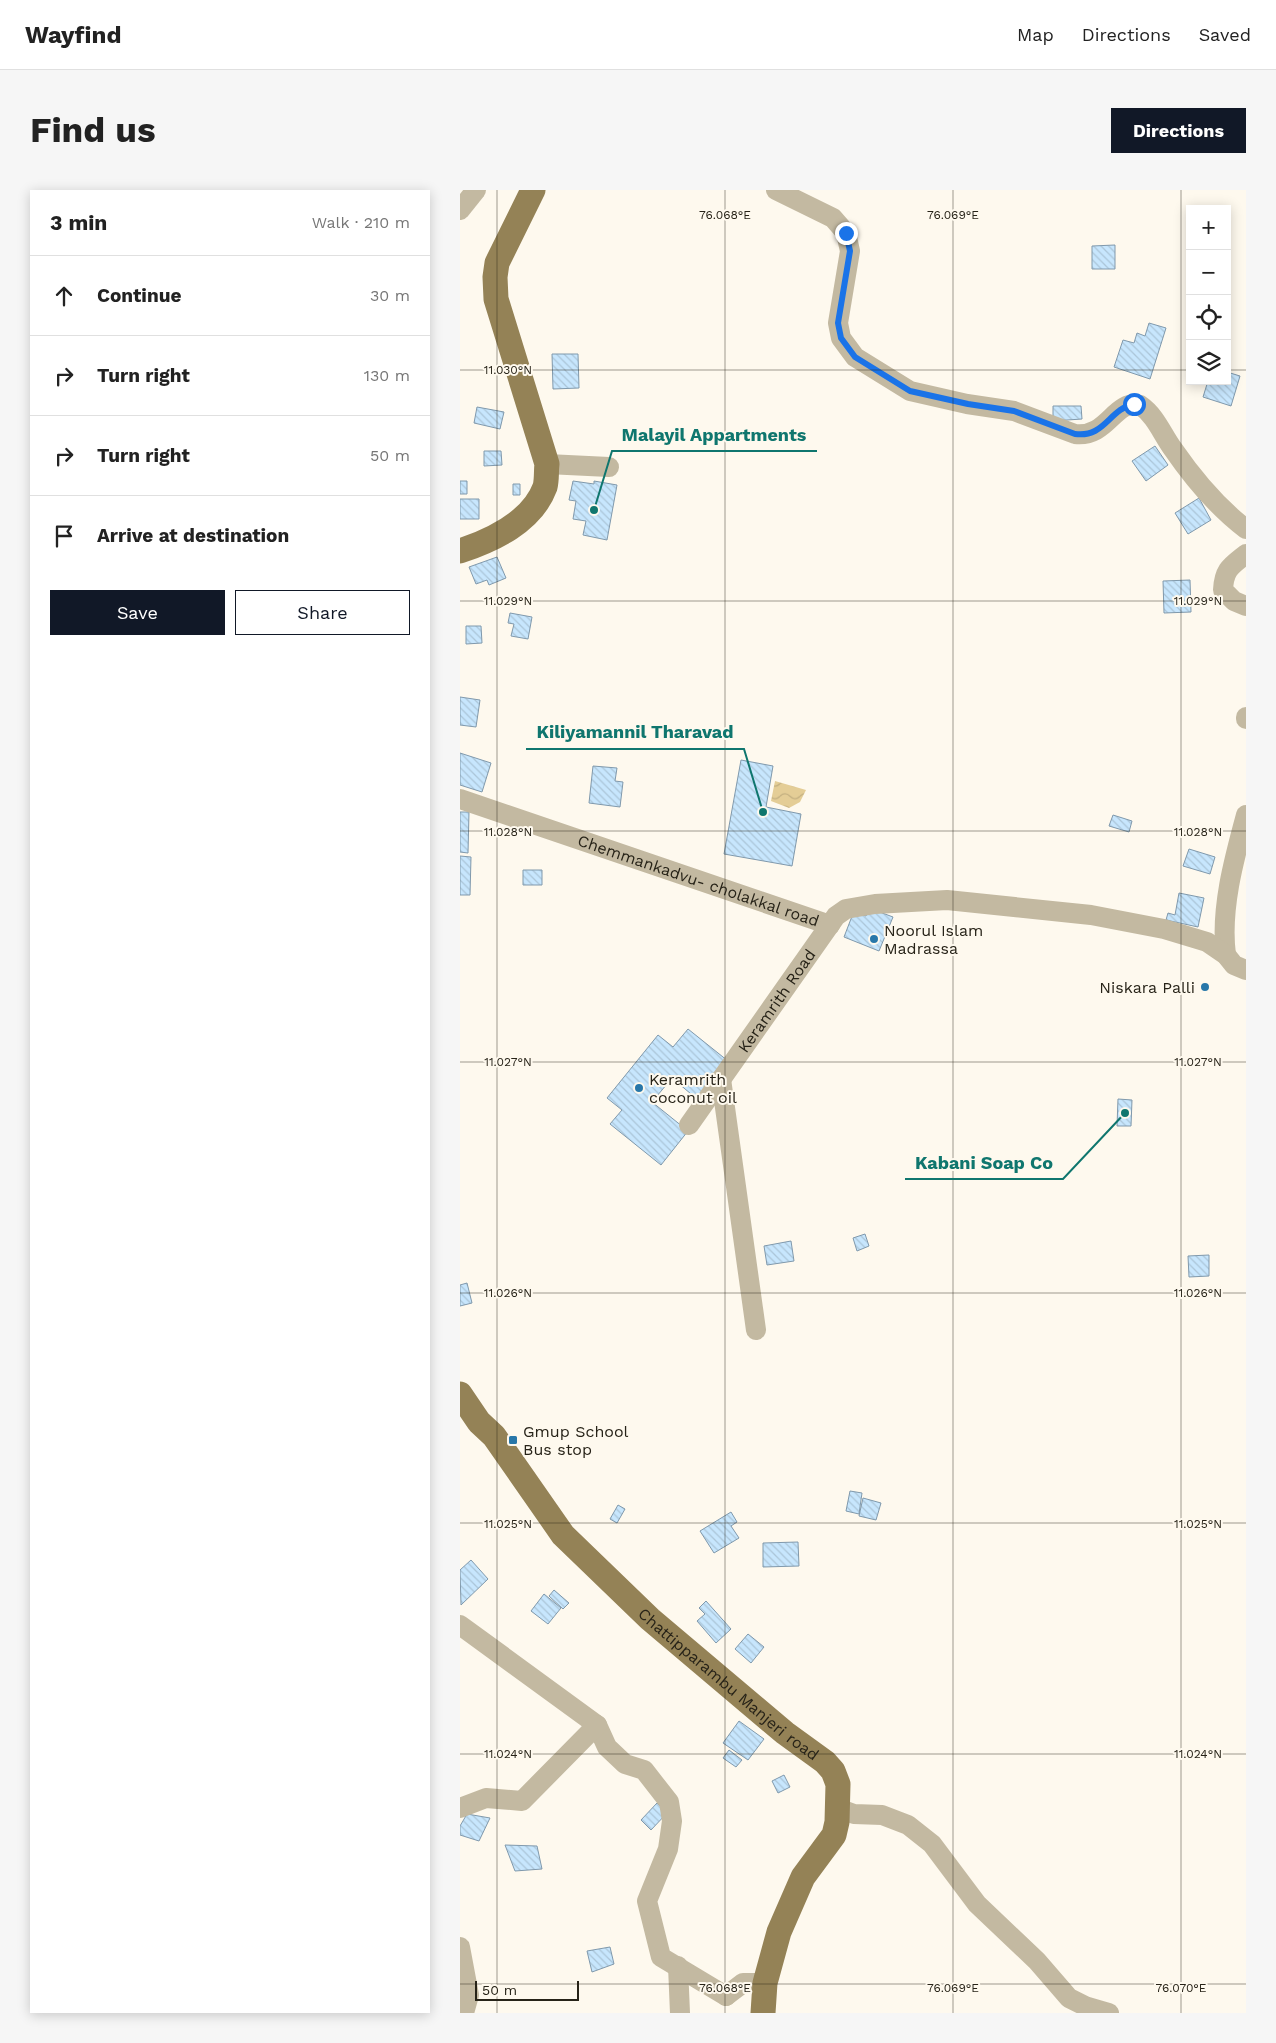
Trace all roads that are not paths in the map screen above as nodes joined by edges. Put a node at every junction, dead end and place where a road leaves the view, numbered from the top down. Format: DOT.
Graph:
graph roads {
  1 [pos="476,190"];
  2 [pos="534,190"];
  3 [pos="776,190"];
  4 [pos="460,210"];
  5 [pos="547,464"];
  6 [pos="609,467"];
  7 [pos="1246,529"];
  8 [pos="460,551"];
  9 [pos="1246,554"];
  10 [pos="1246,606"];
  11 [pos="460,799"];
  12 [pos="1246,815"];
  13 [pos="830,925"];
  14 [pos="1226,955"];
  15 [pos="1246,970"];
  16 [pos="721,1079"];
  17 [pos="689,1125"];
  18 [pos="756,1330"];
  19 [pos="460,1394"];
  20 [pos="460,1626"];
  21 [pos="597,1725"];
  22 [pos="460,1808"];
  23 [pos="838,1808"];
  24 [pos="460,1947"];
  25 [pos="678,1966"];
  26 [pos="765,1983"];
  27 [pos="727,2004"];
  28 [pos="464,2013"];
  29 [pos="680,2013"];
  30 [pos="763,2013"];
  31 [pos="1109,2013"];
  1 -- 4 [label="street"];
  2 -- 5 [label="main road"];
  3 -- 7 [label="street"];
  5 -- 6 [label="street"];
  5 -- 8 [label="main road"];
  9 -- 10 [label="street"];
  11 -- 13 [label="street, Chemmankadvu- cholakkal road"];
  12 -- 14 [label="street"];
  13 -- 14 [label="street, Chemmankadvu- cholakkal road"];
  13 -- 16 [label="street, Keramrith Road"];
  14 -- 15 [label="street, Chemmankadvu- cholakkal road"];
  16 -- 17 [label="street, Keramrith Road"];
  16 -- 18 [label="street"];
  19 -- 23 [label="main road, Chattipparambu Manjeri road"];
  20 -- 21 [label="street"];
  21 -- 22 [label="street"];
  21 -- 25 [label="street"];
  23 -- 26 [label="main road, Chattipparambu Manjeri road"];
  23 -- 31 [label="street"];
  24 -- 28 [label="street"];
  25 -- 27 [label="street"];
  25 -- 29 [label="street"];
  26 -- 27 [label="street"];
  26 -- 30 [label="main road, Chattipparambu Manjeri road"];
}
